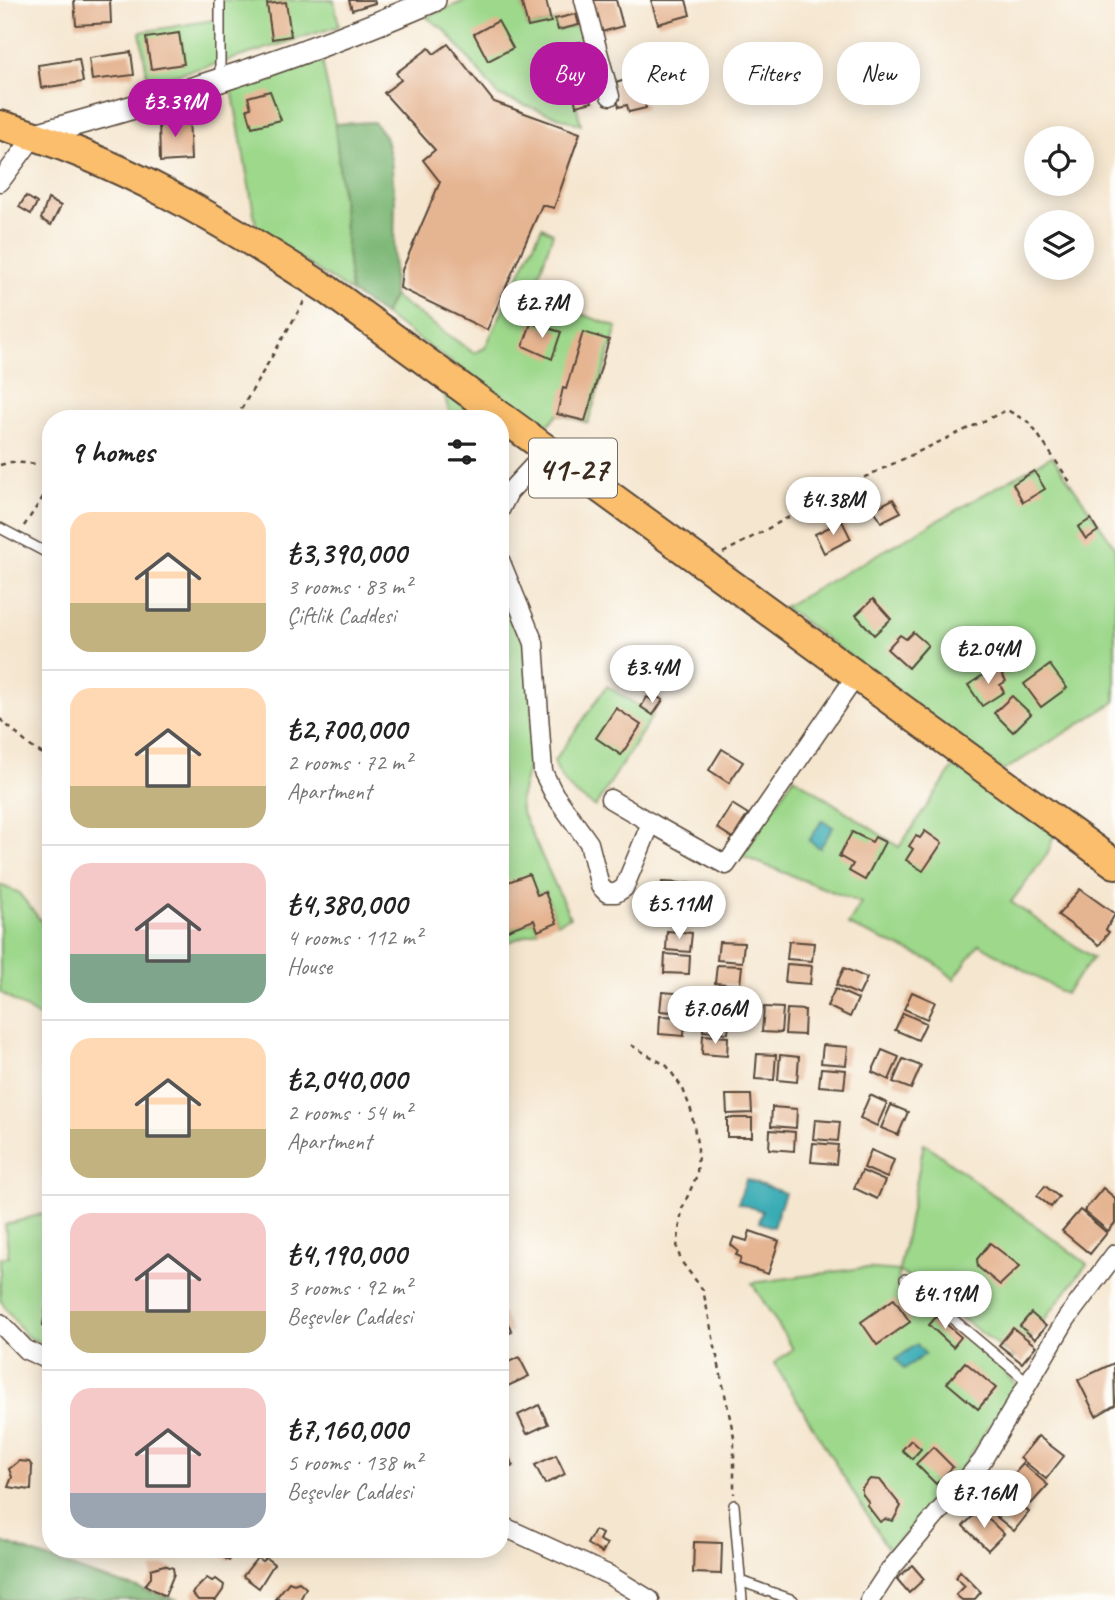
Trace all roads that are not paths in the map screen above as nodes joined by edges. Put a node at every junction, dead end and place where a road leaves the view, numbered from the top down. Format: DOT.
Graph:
graph roads {
  1 [pos="220,0"];
  2 [pos="434,0"];
  3 [pos="584,0"];
  4 [pos="220,80"];
  5 [pos="610,96"];
  6 [pos="0,125"];
  7 [pos="35,135"];
  8 [pos="0,182"];
  9 [pos="493,410"];
  10 [pos="509,422"];
  11 [pos="548,450"];
  12 [pos="509,492"];
  13 [pos="0,528"];
  14 [pos="42,550"];
  15 [pos="509,582"];
  16 [pos="856,676"];
  17 [pos="610,799"];
  18 [pos="651,823"];
  19 [pos="1115,864"];
  20 [pos="1115,1254"];
  21 [pos="905,1279"];
  22 [pos="0,1323"];
  23 [pos="42,1358"];
  24 [pos="1028,1382"];
  25 [pos="734,1505"];
  26 [pos="509,1529"];
  27 [pos="740,1581"];
  28 [pos="650,1600"];
  29 [pos="742,1600"];
  30 [pos="793,1600"];
  31 [pos="870,1600"];
  1 -- 4 [label="lane"];
  2 -- 4 [label="street"];
  3 -- 5 [label="street"];
  4 -- 7 [label="street"];
  6 -- 7 [label="main road, 41-27"];
  7 -- 8 [label="street"];
  7 -- 9 [label="main road, 41-27"];
  10 -- 11 [label="main road, 41-27"];
  11 -- 12 [label="street"];
  11 -- 16 [label="main road, 41-27"];
  13 -- 14 [label="lane"];
  15 -- 18 [label="street"];
  16 -- 18 [label="street"];
  16 -- 19 [label="main road, 41-27"];
  17 -- 18 [label="street"];
  20 -- 24 [label="street"];
  21 -- 24 [label="lane"];
  22 -- 23 [label="street"];
  24 -- 31 [label="street"];
  25 -- 27 [label="lane"];
  26 -- 28 [label="street"];
  27 -- 29 [label="lane"];
  27 -- 30 [label="lane"];
}
